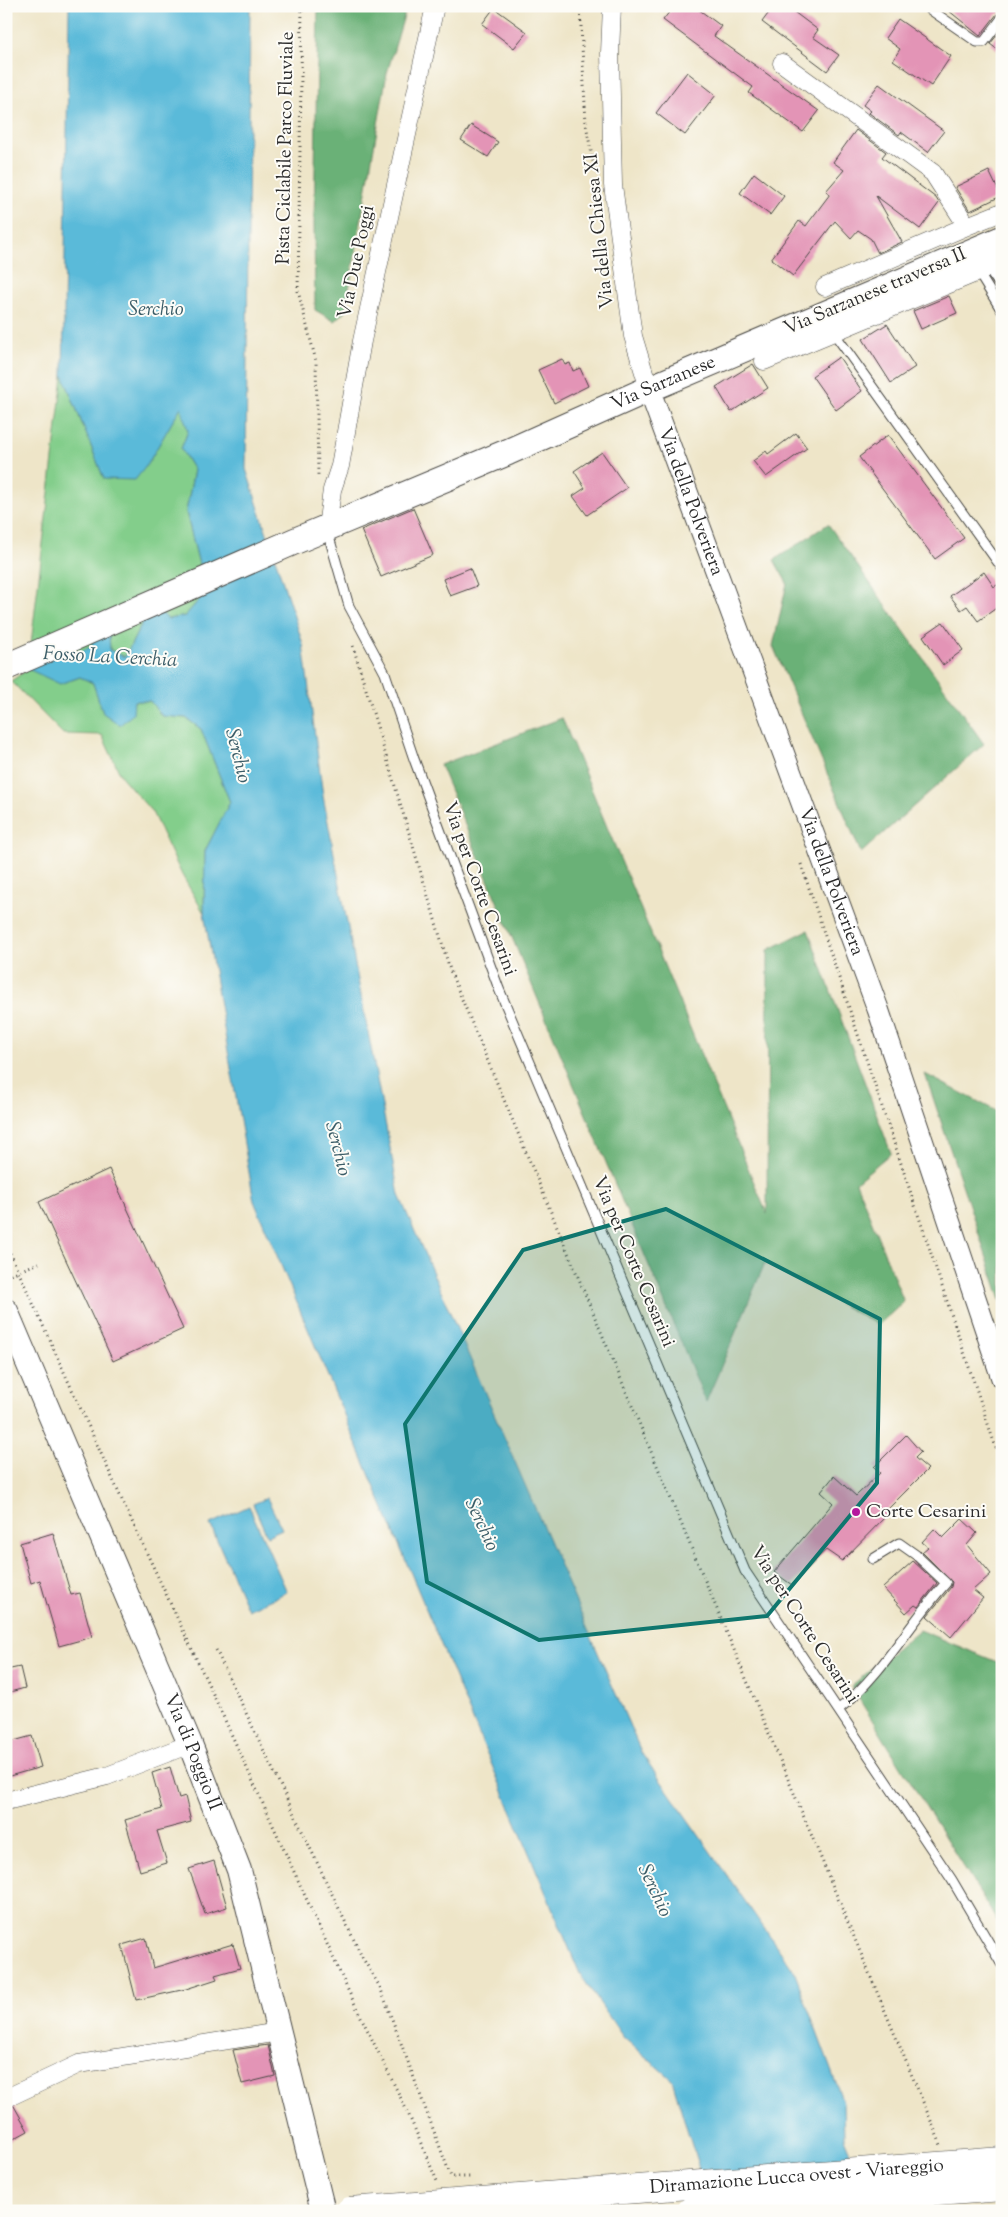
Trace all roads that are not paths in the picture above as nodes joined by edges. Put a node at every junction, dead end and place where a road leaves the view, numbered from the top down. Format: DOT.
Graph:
graph roads {
  1 [pos="435,6"];
  2 [pos="612,6"];
  3 [pos="925,6"];
  4 [pos="1002,18"];
  5 [pos="782,63"];
  6 [pos="1002,212"];
  7 [pos="967,226"];
  8 [pos="1002,238"];
  9 [pos="989,267"];
  10 [pos="825,287"];
  11 [pos="1002,288"];
  12 [pos="1002,311"];
  13 [pos="834,333"];
  14 [pos="764,361"];
  15 [pos="649,389"];
  16 [pos="327,528"];
  17 [pos="1002,568"];
  18 [pos="6,667"];
  19 [pos="6,1311"];
  20 [pos="1002,1378"];
  21 [pos="873,1559"];
  22 [pos="838,1709"];
  23 [pos="190,1744"];
  24 [pos="6,1801"];
  25 [pos="1002,1965"];
  26 [pos="279,2032"];
  27 [pos="11,2096"];
  28 [pos="1002,2160"];
  29 [pos="1002,2187"];
  30 [pos="323,2211"];
  31 [pos="350,2211"];
  32 [pos="691,2211"];
  1 -- 16 [label="street, Via Due Poggi"];
  2 -- 15 [label="street, Via della Chiesa XI"];
  3 -- 4 [label="lane"];
  5 -- 7 [label="street"];
  6 -- 7 [label="street"];
  7 -- 10 [label="street"];
  8 -- 15 [label="main road, Via Sarzanese"];
  9 -- 11 [label="lane"];
  9 -- 12 [label="lane"];
  9 -- 13 [label="street, Via Sarzanese traversa II"];
  13 -- 14 [label="street, Via Sarzanese traversa II"];
  13 -- 17 [label="lane"];
  15 -- 16 [label="main road, Via Sarzanese"];
  15 -- 20 [label="street, Via della Polveriera"];
  16 -- 18 [label="main road, Via Sarzanese"];
  16 -- 22 [label="lane, Via per Corte Cesarini"];
  19 -- 23 [label="main road, Via di Poggio II"];
  21 -- 22 [label="lane"];
  22 -- 25 [label="lane, Via per Corte Cesarini"];
  23 -- 24 [label="street"];
  23 -- 26 [label="main road, Via di Poggio II"];
  26 -- 27 [label="street"];
  26 -- 30 [label="main road, Via di Poggio II"];
  28 -- 31 [label="highway, Diramazione Lucca ovest - Viareggio, bridge"];
  29 -- 32 [label="highway, Diramazione Lucca ovest - Viareggio, bridge"];
}
